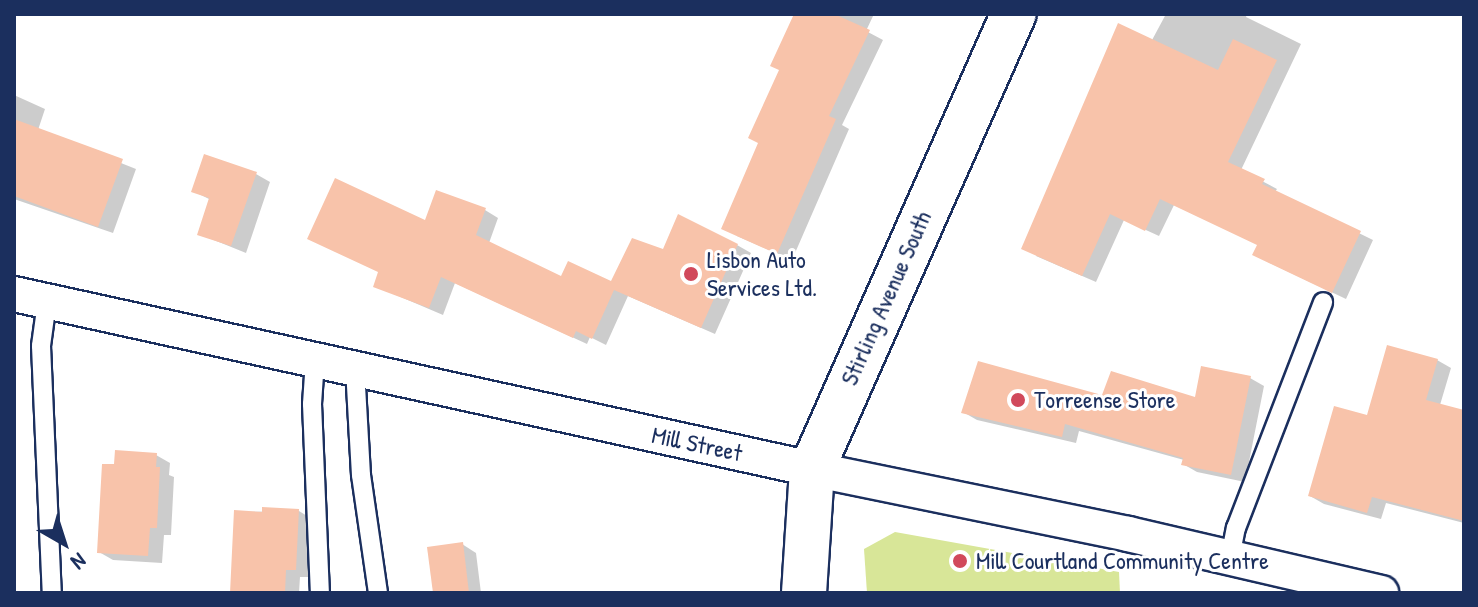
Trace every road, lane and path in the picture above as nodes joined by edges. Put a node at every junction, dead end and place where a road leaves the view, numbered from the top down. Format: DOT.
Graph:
graph roads {
  1 [pos="1014,14"];
  2 [pos="14,294"];
  3 [pos="47,302"];
  4 [pos="1323,302"];
  5 [pos="315,360"];
  6 [pos="355,368"];
  7 [pos="812,469"];
  8 [pos="1230,558"];
  9 [pos="50,590"];
  10 [pos="320,593"];
  11 [pos="378,593"];
  12 [pos="804,593"];
  13 [pos="1381,593"];
  1 -- 7 [label="street, Stirling Avenue South"];
  2 -- 3 [label="street, Mill Street"];
  3 -- 5 [label="street, Mill Street"];
  3 -- 9 [label="lane"];
  4 -- 8 [label="lane"];
  5 -- 6 [label="street, Mill Street"];
  5 -- 10 [label="lane"];
  6 -- 7 [label="street, Mill Street"];
  6 -- 11 [label="lane"];
  7 -- 8 [label="street, Mill Street"];
  7 -- 12 [label="street, Stirling Avenue South"];
  8 -- 13 [label="street, Mill Street"];
}
